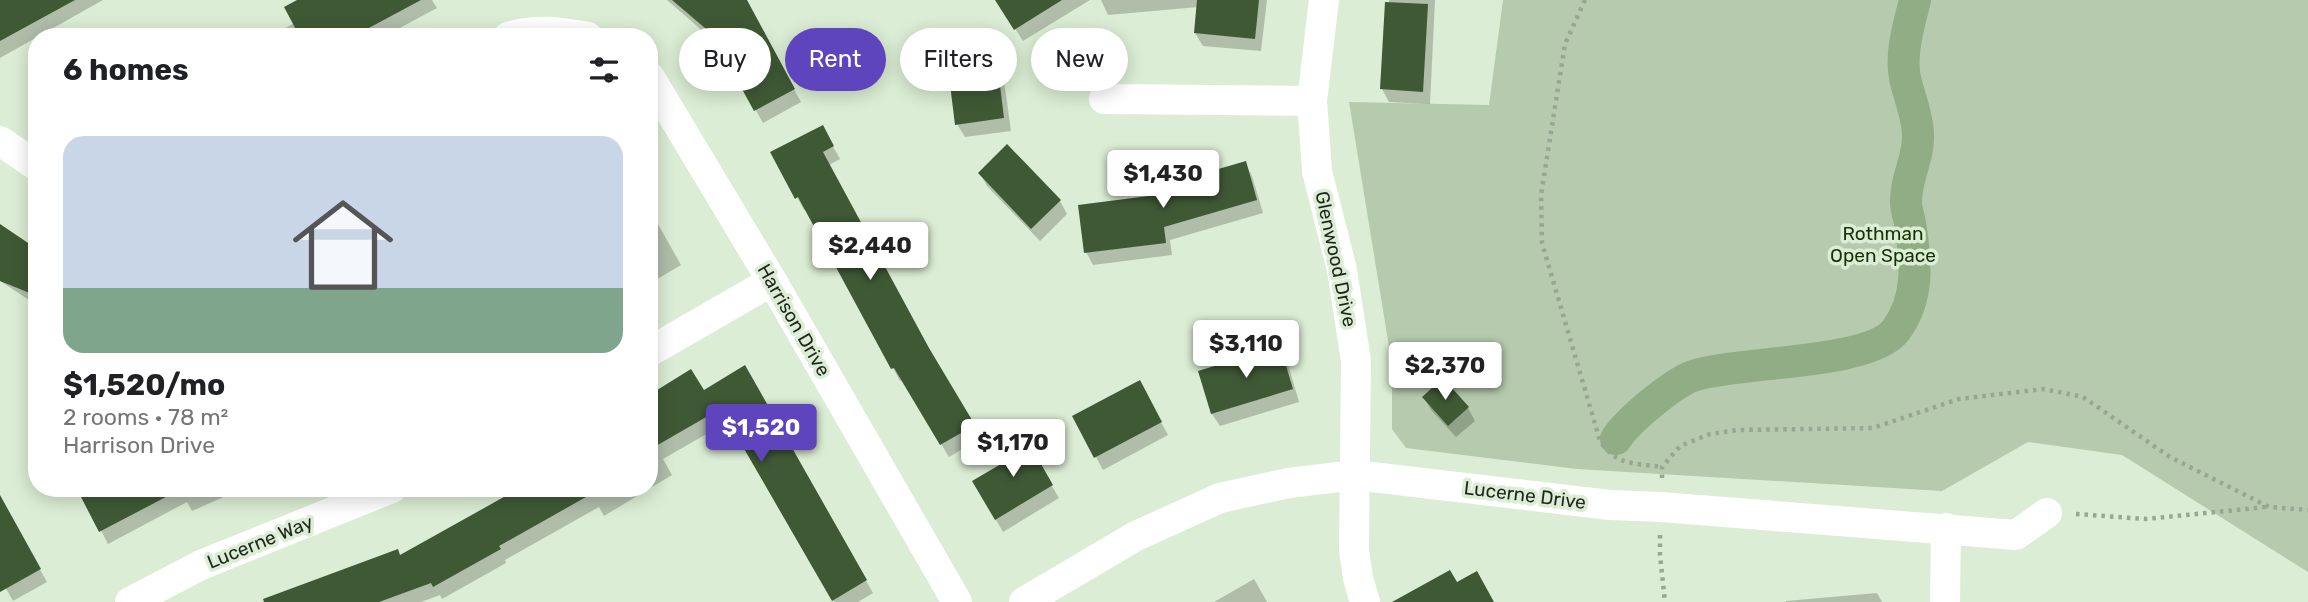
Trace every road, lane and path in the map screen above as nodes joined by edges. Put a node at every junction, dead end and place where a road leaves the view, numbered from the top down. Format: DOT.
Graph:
graph roads {
  1 [pos="1324,0"];
  2 [pos="1586,0"];
  3 [pos="658,91"];
  4 [pos="1104,99"];
  5 [pos="1312,101"];
  6 [pos="0,141"];
  7 [pos="28,160"];
  8 [pos="772,281"];
  9 [pos="658,347"];
  10 [pos="1662,467"];
  11 [pos="1355,475"];
  12 [pos="370,497"];
  13 [pos="1661,507"];
  14 [pos="2269,507"];
  15 [pos="2308,510"];
  16 [pos="2047,513"];
  17 [pos="1946,528"];
  18 [pos="130,602"];
  19 [pos="957,602"];
  20 [pos="1024,602"];
  21 [pos="1365,602"];
  22 [pos="1665,602"];
  23 [pos="1945,602"];
  1 -- 5 [label="street, Glenwood Drive"];
  2 -- 10 [label="path"];
  3 -- 8 [label="street, Harrison Drive"];
  4 -- 5 [label="street"];
  5 -- 11 [label="street, Glenwood Drive"];
  6 -- 7 [label="street"];
  8 -- 9 [label="street"];
  8 -- 19 [label="street, Harrison Drive"];
  10 -- 13 [label="path"];
  10 -- 14 [label="path"];
  11 -- 13 [label="street, Lucerne Drive"];
  11 -- 20 [label="street, Lucerne Drive"];
  11 -- 21 [label="street, Glenwood Drive"];
  12 -- 18 [label="street, Lucerne Way"];
  13 -- 17 [label="street, Lucerne Drive"];
  13 -- 22 [label="path"];
  14 -- 15 [label="path"];
  14 -- 16 [label="path"];
  16 -- 17 [label="street, Lucerne Drive"];
  17 -- 23 [label="street"];
}
